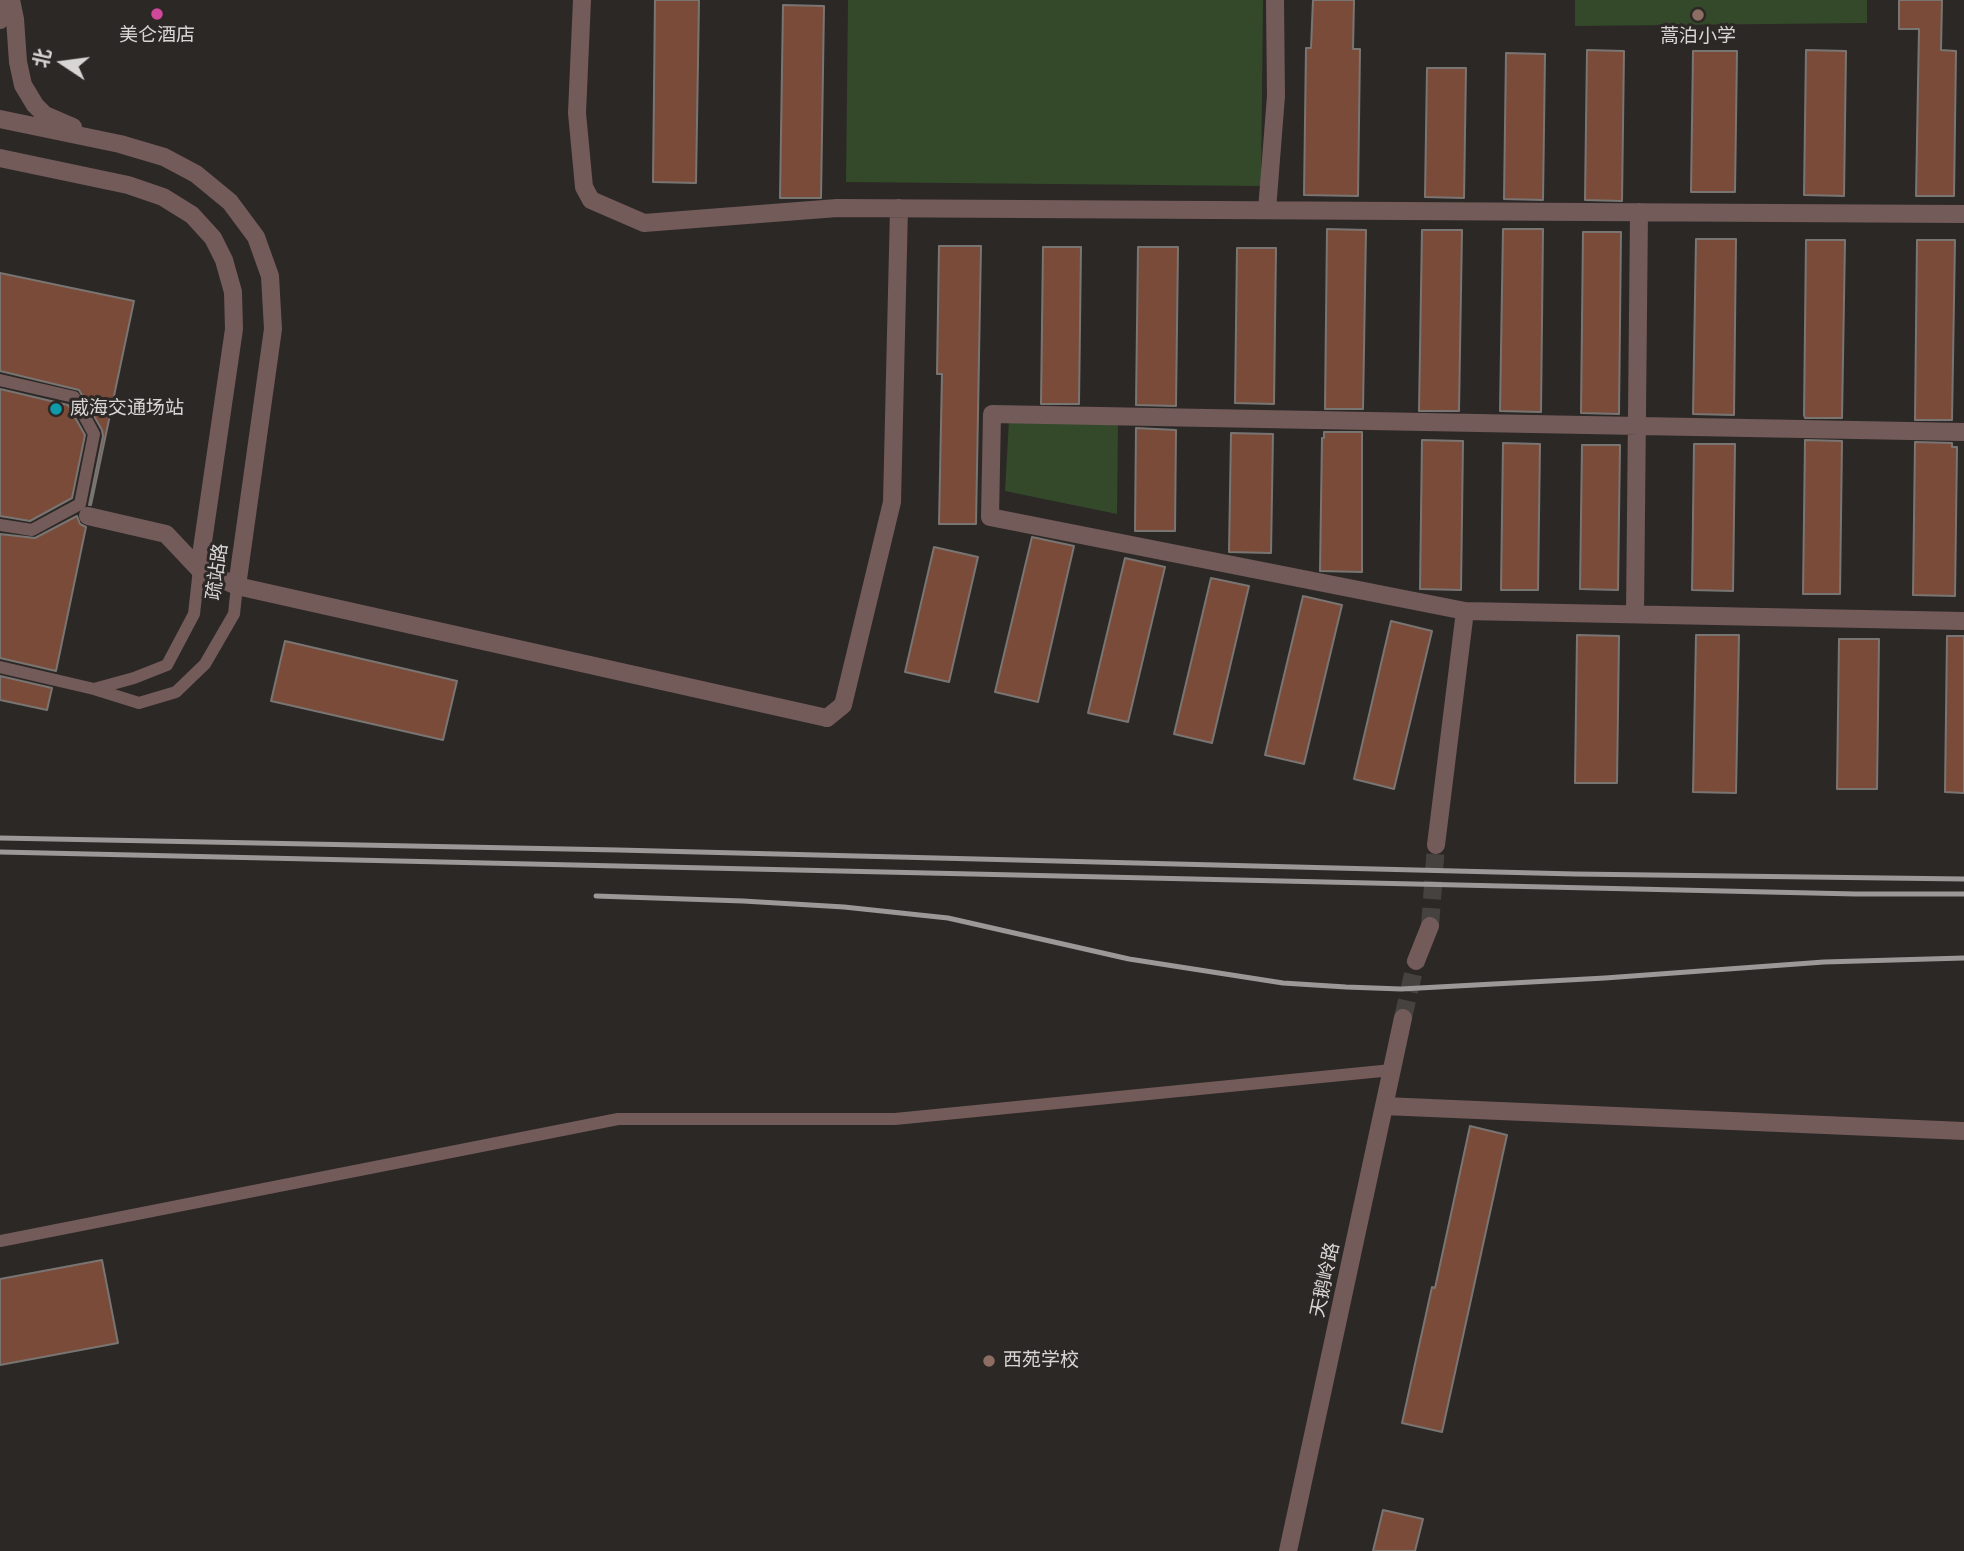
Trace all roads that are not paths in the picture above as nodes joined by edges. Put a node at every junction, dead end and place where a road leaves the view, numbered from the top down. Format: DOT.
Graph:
graph roads {
  1 [pos="4,0"];
  2 [pos="12,0"];
  3 [pos="582,0"];
  4 [pos="1275,0"];
  5 [pos="0,20"];
  6 [pos="0,119"];
  7 [pos="90,139"];
  8 [pos="0,159"];
  9 [pos="899,208"];
  10 [pos="1267,210"];
  11 [pos="1639,212"];
  12 [pos="1964,214"];
  13 [pos="0,380"];
  14 [pos="1637,425"];
  15 [pos="1964,432"];
  16 [pos="88,516"];
  17 [pos="0,524"];
  18 [pos="199,569"];
  19 [pos="237,586"];
  20 [pos="1465,611"];
  21 [pos="1636,614"];
  22 [pos="1964,621"];
  23 [pos="0,667"];
  24 [pos="94,689"];
  25 [pos="1436,845"];
  26 [pos="1430,926"];
  27 [pos="1416,961"];
  28 [pos="1403,1018"];
  29 [pos="1392,1070"];
  30 [pos="1384,1106"];
  31 [pos="1964,1131"];
  32 [pos="0,1241"];
  33 [pos="1288,1551"];
  1 -- 5 [label="street"];
  2 -- 7 [label="street"];
  3 -- 9 [label="street"];
  4 -- 10 [label="street"];
  6 -- 7 [label="street, 疏站路"];
  7 -- 19 [label="street, 疏站路"];
  8 -- 18 [label="street, 疏站路"];
  9 -- 10 [label="street"];
  9 -- 19 [label="street"];
  10 -- 11 [label="street"];
  11 -- 12 [label="street"];
  11 -- 14 [label="street"];
  13 -- 17 [label="lane"];
  14 -- 15 [label="street"];
  14 -- 20 [label="street"];
  14 -- 21 [label="street"];
  16 -- 18 [label="street"];
  18 -- 19 [label="street"];
  18 -- 24 [label="lane, 疏站路"];
  19 -- 24 [label="lane, 疏站路"];
  20 -- 21 [label="street"];
  20 -- 25 [label="street"];
  21 -- 22 [label="street"];
  23 -- 24 [label="lane"];
  26 -- 27 [label="street"];
  28 -- 29 [label="street, 天鹅岭路"];
  29 -- 30 [label="street, 天鹅岭路"];
  29 -- 32 [label="lane"];
  30 -- 31 [label="street"];
  30 -- 33 [label="street, 天鹅岭路"];
}
